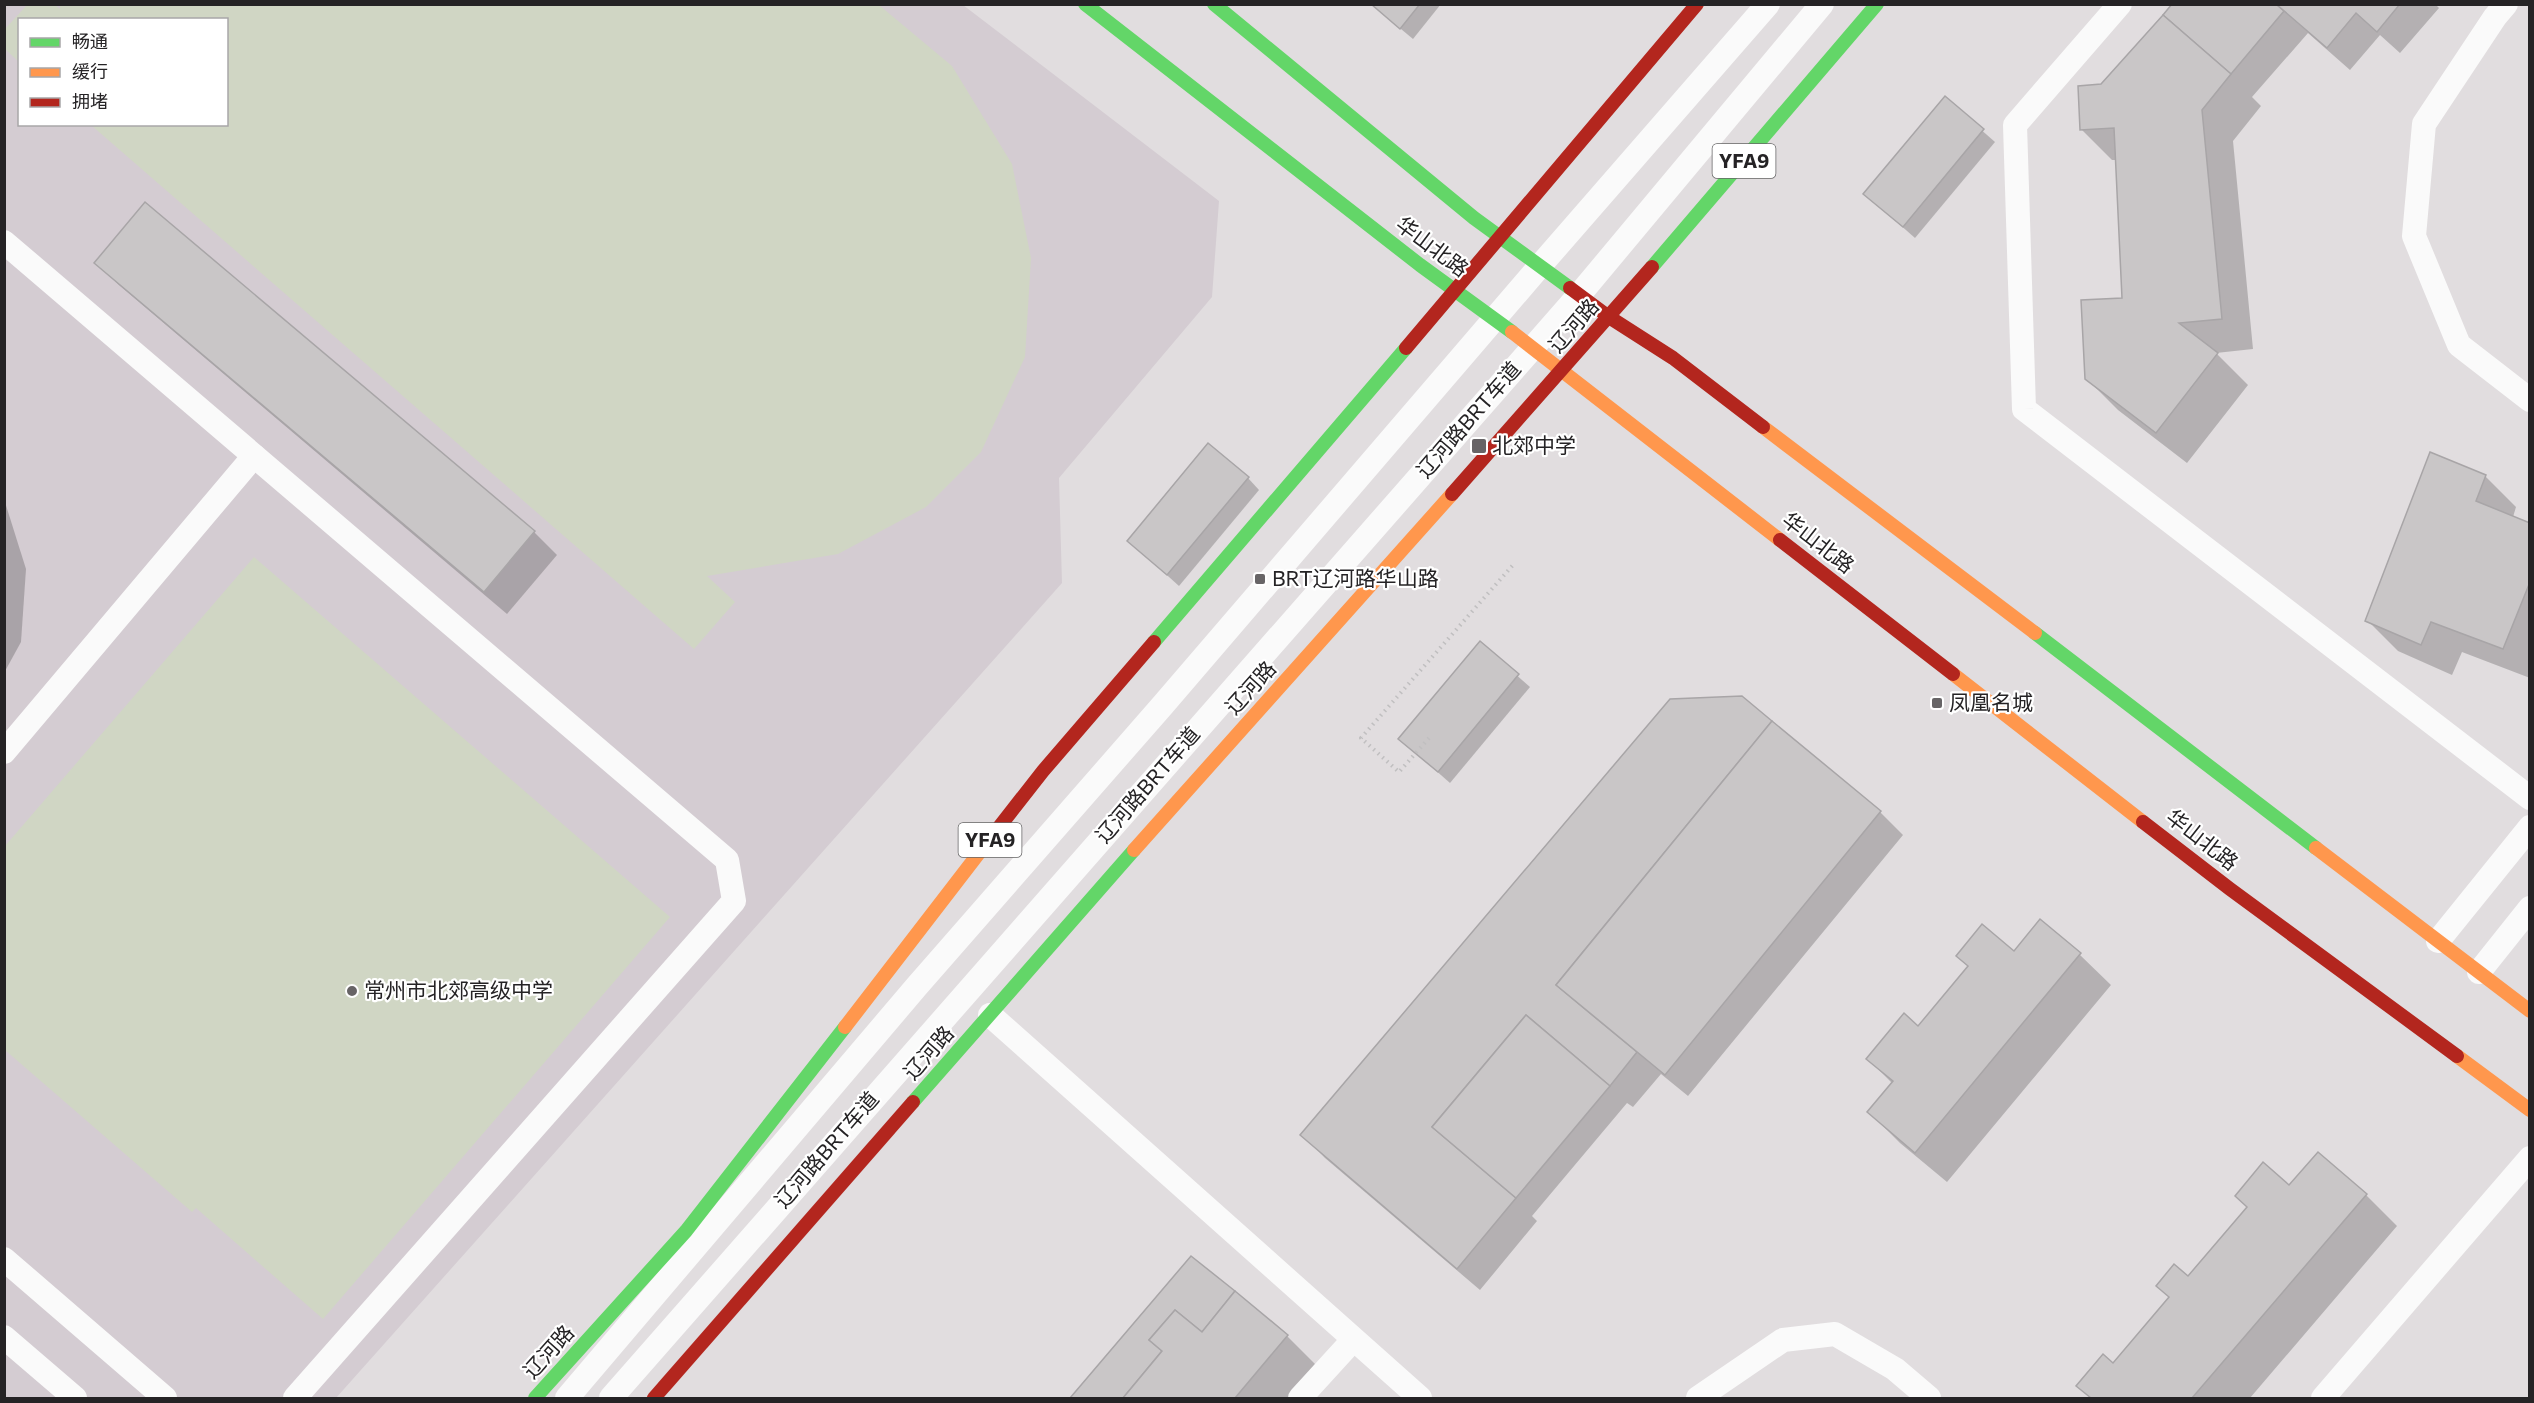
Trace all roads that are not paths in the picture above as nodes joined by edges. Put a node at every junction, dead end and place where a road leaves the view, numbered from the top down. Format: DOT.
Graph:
graph roads {
  1 [pos="1085,4"];
  2 [pos="1214,4"];
  3 [pos="1697,4"];
  4 [pos="1768,4"];
  5 [pos="1822,4"];
  6 [pos="1877,4"];
  7 [pos="2120,4"];
  8 [pos="2506,4"];
  9 [pos="1501,238"];
  10 [pos="4,242"];
  11 [pos="1539,267"];
  12 [pos="1456,290"];
  13 [pos="1580,295"];
  14 [pos="1609,316"];
  15 [pos="1494,319"];
  16 [pos="1533,348"];
  17 [pos="1562,372"];
  18 [pos="2529,400"];
  19 [pos="254,456"];
  20 [pos="4,752"];
  21 [pos="2529,798"];
  22 [pos="2529,827"];
  23 [pos="2529,908"];
  24 [pos="2438,941"];
  25 [pos="2478,972"];
  26 [pos="2529,1011"];
  27 [pos="990,1015"];
  28 [pos="2529,1110"];
  29 [pos="2529,1158"];
  30 [pos="4,1259"];
  31 [pos="4,1337"];
  32 [pos="1353,1340"];
  33 [pos="75,1398"];
  34 [pos="165,1398"];
  35 [pos="295,1398"];
  36 [pos="535,1398"];
  37 [pos="567,1398"];
  38 [pos="611,1398"];
  39 [pos="654,1398"];
  40 [pos="1300,1398"];
  41 [pos="1420,1398"];
  42 [pos="1698,1398"];
  43 [pos="1929,1398"];
  44 [pos="2323,1398"];
  1 -- 12 [label="main road, 华山北路"];
  2 -- 9 [label="main road"];
  3 -- 9 [label="main road, 辽河路 / YFA9"];
  4 -- 11 [label="lane, 辽河路BRT车道"];
  5 -- 13 [label="lane, 辽河路BRT车道"];
  6 -- 14 [label="main road, 辽河路 / YFA9"];
  7 -- 21 [label="lane"];
  8 -- 18 [label="lane"];
  9 -- 11 [label="main road"];
  9 -- 12 [label="main road, 辽河路 / YFA9"];
  10 -- 19 [label="lane"];
  11 -- 13 [label="main road"];
  11 -- 15 [label="lane, 辽河路BRT车道"];
  12 -- 15 [label="main road, 华山北路"];
  12 -- 36 [label="main road, 辽河路 / YFA9"];
  13 -- 14 [label="main road"];
  13 -- 16 [label="lane, 辽河路BRT车道"];
  14 -- 17 [label="main road, 辽河路 / YFA9"];
  14 -- 24 [label="main road"];
  15 -- 16 [label="main road, 华山北路"];
  15 -- 37 [label="lane, 辽河路BRT车道"];
  16 -- 17 [label="main road, 华山北路"];
  16 -- 38 [label="lane, 辽河路BRT车道"];
  17 -- 27 [label="main road, 辽河路 / YFA9"];
  17 -- 28 [label="main road, 华山北路"];
  19 -- 20 [label="lane"];
  19 -- 35 [label="lane"];
  22 -- 24 [label="lane"];
  23 -- 25 [label="lane"];
  24 -- 25 [label="main road"];
  25 -- 26 [label="main road"];
  27 -- 32 [label="lane"];
  27 -- 39 [label="main road, 辽河路 / YFA9"];
  29 -- 44 [label="lane"];
  30 -- 34 [label="lane"];
  31 -- 33 [label="lane"];
  32 -- 40 [label="lane"];
  32 -- 41 [label="lane"];
  42 -- 43 [label="lane"];
}
